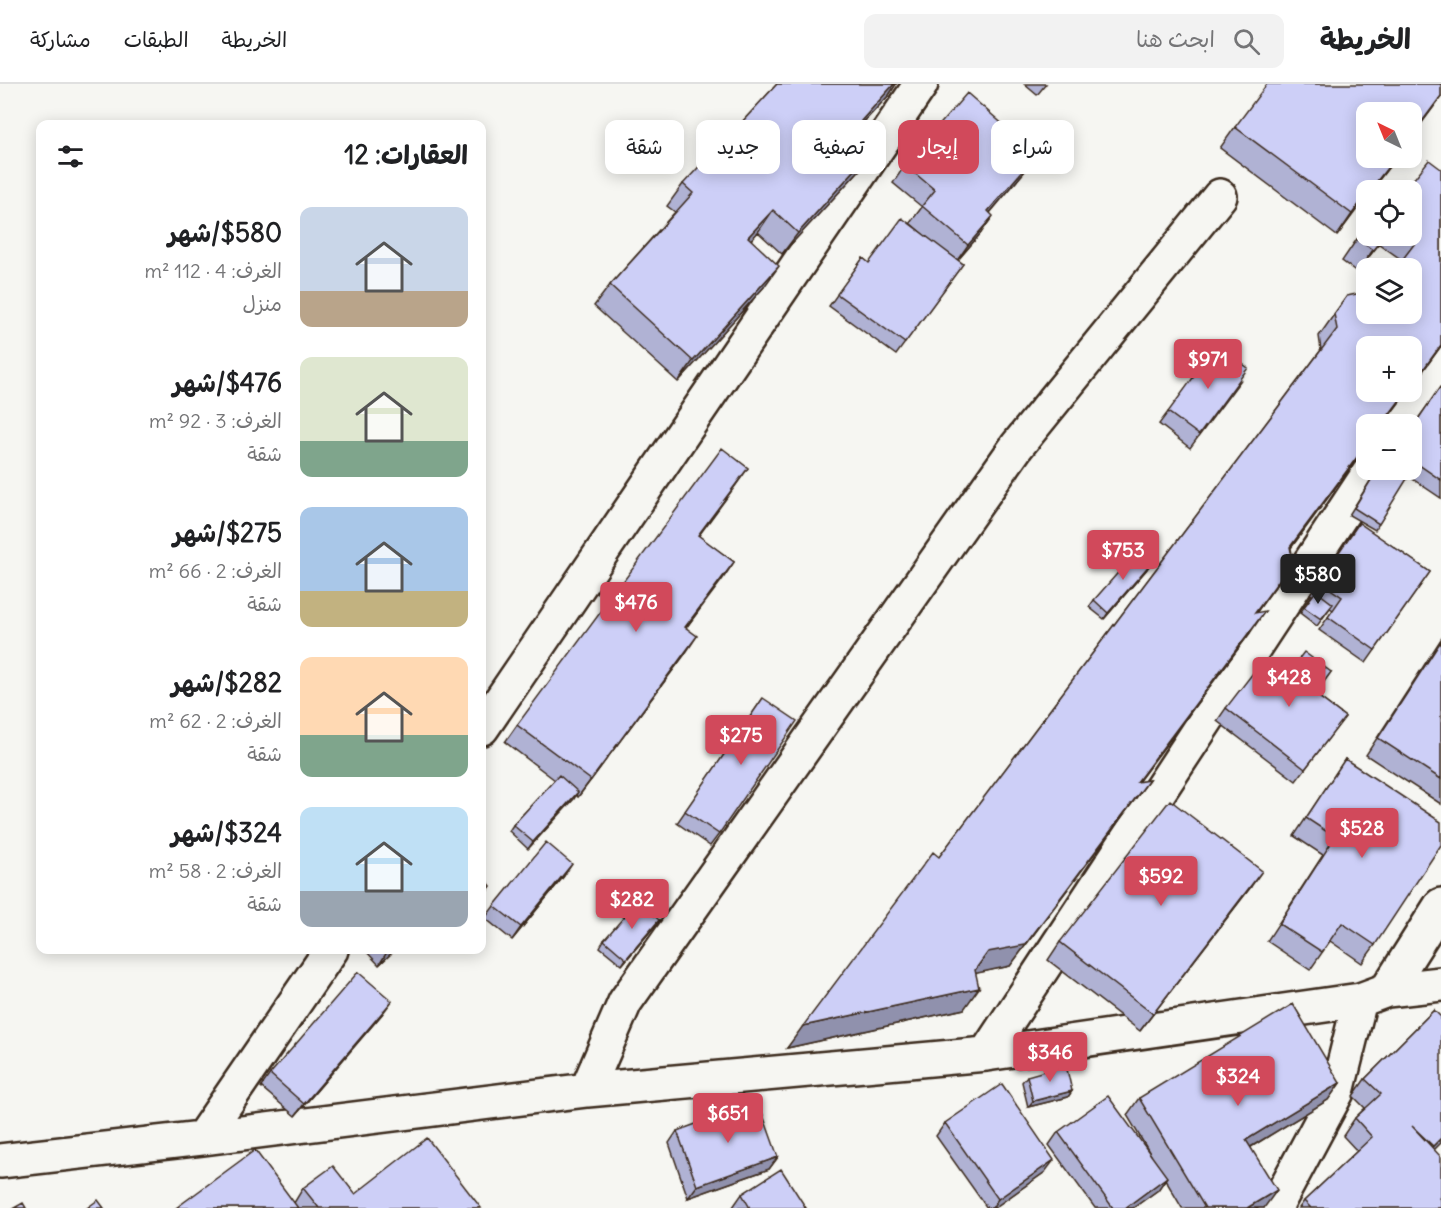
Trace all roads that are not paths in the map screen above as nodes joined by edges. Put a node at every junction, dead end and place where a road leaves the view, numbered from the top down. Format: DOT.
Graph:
graph roads {
  1 [pos="921,84"];
  2 [pos="1220,196"];
  3 [pos="1441,364"];
  4 [pos="1408,414"];
  5 [pos="1364,480"];
  6 [pos="486,722"];
  7 [pos="1441,905"];
  8 [pos="328,954"];
  9 [pos="1441,984"];
  10 [pos="1373,995"];
  11 [pos="986,1054"];
  12 [pos="587,1089"];
  13 [pos="202,1138"];
  14 [pos="0,1161"];
  15 [pos="1275,1208"];
  1 -- 6 [label="street"];
  2 -- 12 [label="street"];
  3 -- 4 [label="street"];
  5 -- 11 [label="street"];
  7 -- 10 [label="street"];
  8 -- 13 [label="street"];
  9 -- 10 [label="street"];
  10 -- 11 [label="street"];
  10 -- 15 [label="street"];
  11 -- 12 [label="street"];
  12 -- 13 [label="street"];
  13 -- 14 [label="street"];
}
